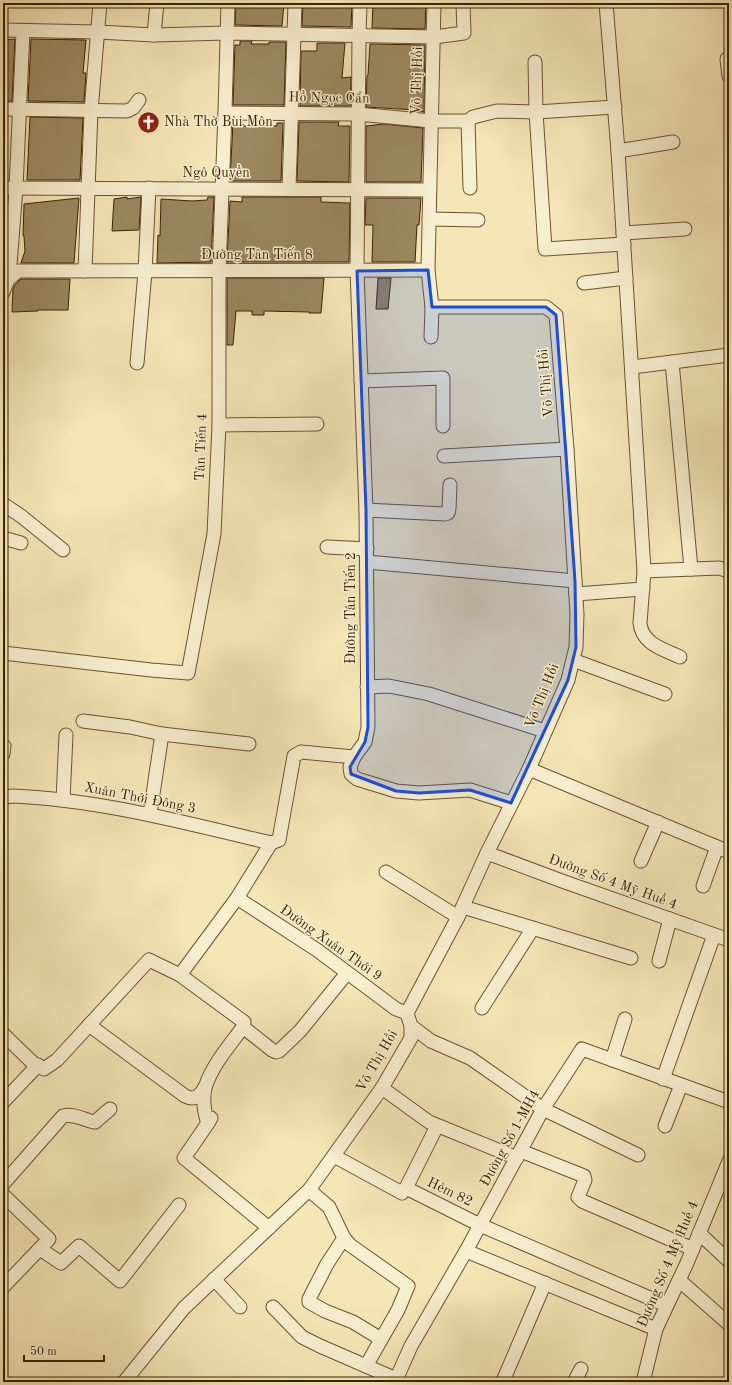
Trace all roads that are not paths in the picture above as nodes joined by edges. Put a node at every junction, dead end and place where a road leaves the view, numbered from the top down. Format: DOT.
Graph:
graph roads {
  1 [pos="100,3"];
  2 [pos="157,3"];
  3 [pos="228,3"];
  4 [pos="294,3"];
  5 [pos="360,3"];
  6 [pos="434,3"];
  7 [pos="463,3"];
  8 [pos="606,3"];
  9 [pos="3,30"];
  10 [pos="23,31"];
  11 [pos="98,32"];
  12 [pos="226,34"];
  13 [pos="154,35"];
  14 [pos="294,35"];
  15 [pos="359,36"];
  16 [pos="434,37"];
  17 [pos="727,59"];
  18 [pos="535,62"];
  19 [pos="729,76"];
  20 [pos="139,100"];
  21 [pos="615,107"];
  22 [pos="3,109"];
  23 [pos="20,110"];
  24 [pos="91,112"];
  25 [pos="536,112"];
  26 [pos="225,113"];
  27 [pos="292,113"];
  28 [pos="358,114"];
  29 [pos="431,121"];
  30 [pos="468,121"];
  31 [pos="673,142"];
  32 [pos="618,151"];
  33 [pos="9,188"];
  34 [pos="149,188"];
  35 [pos="470,188"];
  36 [pos="89,189"];
  37 [pos="221,189"];
  38 [pos="289,189"];
  39 [pos="358,190"];
  40 [pos="429,190"];
  41 [pos="429,219"];
  42 [pos="478,220"];
  43 [pos="685,230"];
  44 [pos="623,239"];
  45 [pos="218,270"];
  46 [pos="428,270"];
  47 [pos="85,271"];
  48 [pos="357,271"];
  49 [pos="145,272"];
  50 [pos="10,278"];
  51 [pos="626,278"];
  52 [pos="584,283"];
  53 [pos="3,292"];
  54 [pos="432,306"];
  55 [pos="431,337"];
  56 [pos="729,355"];
  57 [pos="672,362"];
  58 [pos="137,363"];
  59 [pos="632,367"];
  60 [pos="361,380"];
  61 [pos="317,424"];
  62 [pos="219,425"];
  63 [pos="443,426"];
  64 [pos="567,449"];
  65 [pos="444,456"];
  66 [pos="450,485"];
  67 [pos="3,504"];
  68 [pos="366,510"];
  69 [pos="3,538"];
  70 [pos="21,543"];
  71 [pos="327,547"];
  72 [pos="62,550"];
  73 [pos="367,555"];
  74 [pos="691,569"];
  75 [pos="644,571"];
  76 [pos="729,571"];
  77 [pos="576,587"];
  78 [pos="643,590"];
  79 [pos="3,653"];
  80 [pos="680,657"];
  81 [pos="573,660"];
  82 [pos="367,687"];
  83 [pos="665,694"];
  84 [pos="83,721"];
  85 [pos="545,731"];
  86 [pos="162,734"];
  87 [pos="66,735"];
  88 [pos="249,744"];
  89 [pos="354,757"];
  90 [pos="528,769"];
  91 [pos="3,797"];
  92 [pos="63,800"];
  93 [pos="511,803"];
  94 [pos="150,814"];
  95 [pos="658,822"];
  96 [pos="271,843"];
  97 [pos="717,847"];
  98 [pos="487,852"];
  99 [pos="729,852"];
  100 [pos="641,861"];
  101 [pos="386,872"];
  102 [pos="703,886"];
  103 [pos="237,898"];
  104 [pos="460,912"];
  105 [pos="670,919"];
  106 [pos="533,928"];
  107 [pos="714,935"];
  108 [pos="729,940"];
  109 [pos="631,958"];
  110 [pos="659,961"];
  111 [pos="347,973"];
  112 [pos="180,975"];
  113 [pos="482,1008"];
  114 [pos="407,1014"];
  115 [pos="625,1019"];
  116 [pos="89,1025"];
  117 [pos="411,1026"];
  118 [pos="243,1027"];
  119 [pos="3,1034"];
  120 [pos="612,1060"];
  121 [pos="38,1065"];
  122 [pos="663,1079"];
  123 [pos="681,1085"];
  124 [pos="205,1087"];
  125 [pos="382,1088"];
  126 [pos="3,1102"];
  127 [pos="729,1102"];
  128 [pos="110,1109"];
  129 [pos="544,1109"];
  130 [pos="437,1126"];
  131 [pos="666,1126"];
  132 [pos="519,1154"];
  133 [pos="638,1155"];
  134 [pos="334,1156"];
  135 [pos="728,1168"];
  136 [pos="3,1184"];
  137 [pos="406,1188"];
  138 [pos="309,1190"];
  139 [pos="3,1195"];
  140 [pos="178,1205"];
  141 [pos="480,1225"];
  142 [pos="269,1228"];
  143 [pos="699,1233"];
  144 [pos="344,1238"];
  145 [pos="40,1249"];
  146 [pos="693,1249"];
  147 [pos="466,1250"];
  148 [pos="729,1261"];
  149 [pos="214,1279"];
  150 [pos="679,1280"];
  151 [pos="545,1283"];
  152 [pos="3,1287"];
  153 [pos="666,1305"];
  154 [pos="240,1307"];
  155 [pos="273,1307"];
  156 [pos="729,1324"];
  157 [pos="656,1329"];
  158 [pos="381,1339"];
  159 [pos="366,1366"];
  160 [pos="581,1368"];
  161 [pos="395,1380"];
  162 [pos="503,1381"];
  163 [pos="124,1382"];
  164 [pos="574,1382"];
  165 [pos="643,1382"];
  1 -- 11 [label="street"];
  2 -- 13 [label="street"];
  3 -- 12 [label="street, Tân Tiến 4"];
  4 -- 14 [label="street"];
  5 -- 15 [label="street, Đường Tân Tiến 2"];
  6 -- 16 [label="street, Võ Thị Hồi"];
  7 -- 16 [label="street"];
  8 -- 21 [label="street"];
  9 -- 10 [label="street"];
  10 -- 11 [label="street"];
  10 -- 23 [label="street"];
  11 -- 13 [label="street"];
  11 -- 24 [label="street"];
  12 -- 13 [label="street"];
  12 -- 14 [label="street"];
  12 -- 26 [label="street, Tân Tiến 4"];
  14 -- 15 [label="street"];
  14 -- 27 [label="street"];
  15 -- 16 [label="street"];
  15 -- 28 [label="street, Đường Tân Tiến 2"];
  16 -- 29 [label="street, Võ Thị Hồi"];
  17 -- 19 [label="street"];
  18 -- 25 [label="street"];
  20 -- 24 [label="street"];
  21 -- 25 [label="street"];
  21 -- 32 [label="street"];
  22 -- 23 [label="street"];
  23 -- 24 [label="street"];
  23 -- 33 [label="street"];
  24 -- 36 [label="street"];
  25 -- 30 [label="street"];
  25 -- 44 [label="street"];
  26 -- 27 [label="street, Hồ Ngọc Cẩn"];
  26 -- 37 [label="street, Tân Tiến 4"];
  27 -- 28 [label="street, Hồ Ngọc Cẩn"];
  27 -- 38 [label="street"];
  28 -- 29 [label="street, Hồ Ngọc Cẩn"];
  28 -- 39 [label="street, Đường Tân Tiến 2"];
  29 -- 30 [label="street, Hồ Ngọc Cẩn"];
  29 -- 40 [label="street, Võ Thị Hồi"];
  30 -- 35 [label="street"];
  31 -- 32 [label="street"];
  32 -- 44 [label="street"];
  33 -- 36 [label="street, Ngô Quyền"];
  33 -- 50 [label="street"];
  34 -- 36 [label="street, Ngô Quyền"];
  34 -- 37 [label="street, Ngô Quyền"];
  34 -- 49 [label="street"];
  36 -- 47 [label="street"];
  37 -- 38 [label="street, Ngô Quyền"];
  37 -- 45 [label="street, Tân Tiến 4"];
  38 -- 39 [label="street, Ngô Quyền"];
  39 -- 40 [label="street, Ngô Quyền"];
  39 -- 48 [label="street, Đường Tân Tiến 2"];
  40 -- 41 [label="street, Võ Thị Hồi"];
  41 -- 42 [label="street"];
  41 -- 46 [label="street, Võ Thị Hồi"];
  43 -- 44 [label="street"];
  44 -- 51 [label="street"];
  45 -- 48 [label="street, Đường Tân Tiến 8"];
  45 -- 49 [label="street, Đường Tân Tiến 8"];
  45 -- 62 [label="street, Tân Tiến 4"];
  46 -- 48 [label="street, Đường Tân Tiến 8"];
  46 -- 54 [label="street, Võ Thị Hồi"];
  47 -- 49 [label="street, Đường Tân Tiến 8"];
  47 -- 50 [label="street, Đường Tân Tiến 8"];
  48 -- 60 [label="street, Đường Tân Tiến 2"];
  49 -- 58 [label="street"];
  50 -- 53 [label="street"];
  51 -- 52 [label="street"];
  51 -- 59 [label="street"];
  54 -- 55 [label="street"];
  54 -- 64 [label="street, Võ Thị Hồi"];
  56 -- 57 [label="street"];
  57 -- 59 [label="street"];
  57 -- 74 [label="street"];
  59 -- 75 [label="street"];
  60 -- 63 [label="street"];
  60 -- 68 [label="street, Đường Tân Tiến 2"];
  61 -- 62 [label="street"];
  62 -- 79 [label="street, Tân Tiến 4"];
  64 -- 65 [label="street"];
  64 -- 77 [label="street, Võ Thị Hồi"];
  66 -- 68 [label="street"];
  67 -- 72 [label="street"];
  68 -- 73 [label="street, Đường Tân Tiến 2"];
  69 -- 70 [label="street"];
  71 -- 73 [label="street"];
  73 -- 77 [label="street"];
  73 -- 82 [label="street, Đường Tân Tiến 2"];
  74 -- 75 [label="street"];
  74 -- 76 [label="street"];
  75 -- 78 [label="street"];
  77 -- 78 [label="street"];
  77 -- 81 [label="street, Võ Thị Hồi"];
  78 -- 80 [label="street"];
  81 -- 83 [label="street"];
  81 -- 85 [label="street, Võ Thị Hồi"];
  82 -- 85 [label="street"];
  82 -- 89 [label="street, Đường Tân Tiến 2"];
  84 -- 86 [label="street"];
  85 -- 90 [label="street, Võ Thị Hồi"];
  86 -- 88 [label="street"];
  86 -- 94 [label="street"];
  87 -- 92 [label="street"];
  89 -- 93 [label="street"];
  89 -- 96 [label="street"];
  90 -- 93 [label="street, Võ Thị Hồi"];
  90 -- 95 [label="street"];
  91 -- 92 [label="street, Xuân Thới Đông 3"];
  92 -- 94 [label="street, Xuân Thới Đông 3"];
  93 -- 98 [label="street, Võ Thị Hồi"];
  94 -- 96 [label="street, Xuân Thới Đông 3"];
  95 -- 97 [label="street"];
  95 -- 100 [label="street"];
  96 -- 103 [label="street"];
  97 -- 99 [label="street"];
  97 -- 102 [label="street"];
  98 -- 104 [label="street, Võ Thị Hồi"];
  98 -- 105 [label="street, Đường Số 4 Mỹ Huề 4"];
  101 -- 104 [label="street"];
  103 -- 111 [label="street, Đường Xuân Thới 9"];
  103 -- 112 [label="street"];
  104 -- 106 [label="street"];
  104 -- 114 [label="street, Võ Thị Hồi"];
  105 -- 107 [label="street, Đường Số 4 Mỹ Huề 4"];
  105 -- 110 [label="street"];
  106 -- 109 [label="street"];
  106 -- 113 [label="street"];
  107 -- 108 [label="street, Đường Số 4 Mỹ Huề 4"];
  107 -- 122 [label="street"];
  111 -- 114 [label="street, Đường Xuân Thới 9"];
  111 -- 118 [label="street"];
  112 -- 116 [label="street"];
  112 -- 118 [label="street"];
  114 -- 117 [label="street, Võ Thị Hồi"];
  115 -- 120 [label="street"];
  116 -- 121 [label="street"];
  116 -- 124 [label="street"];
  117 -- 125 [label="street, Võ Thị Hồi"];
  117 -- 129 [label="street"];
  118 -- 124 [label="street"];
  119 -- 121 [label="street"];
  120 -- 122 [label="street, Đường Số 1-MH4"];
  120 -- 129 [label="street, Đường Số 1-MH4"];
  121 -- 126 [label="street"];
  122 -- 123 [label="street, Đường Số 1-MH4"];
  123 -- 127 [label="street, Đường Số 1-MH4"];
  123 -- 131 [label="street"];
  124 -- 142 [label="street"];
  125 -- 130 [label="street"];
  125 -- 134 [label="street, Võ Thị Hồi"];
  128 -- 136 [label="street"];
  129 -- 132 [label="street, Đường Số 1-MH4"];
  129 -- 133 [label="street"];
  130 -- 132 [label="street"];
  130 -- 137 [label="street"];
  132 -- 141 [label="street, Đường Số 1-MH4"];
  132 -- 146 [label="street"];
  134 -- 137 [label="street"];
  134 -- 138 [label="street, Võ Thị Hồi"];
  135 -- 143 [label="street, Đường Số 4 Mỹ Huề 4"];
  137 -- 141 [label="street, Hẻm 82"];
  138 -- 142 [label="street, Võ Thị Hồi"];
  138 -- 144 [label="street"];
  139 -- 145 [label="street"];
  140 -- 145 [label="street"];
  141 -- 147 [label="street, Đường Số 1-MH4"];
  141 -- 153 [label="street, Hẻm 82"];
  142 -- 149 [label="street, Võ Thị Hồi"];
  143 -- 146 [label="street, Đường Số 4 Mỹ Huề 4"];
  143 -- 148 [label="street"];
  144 -- 158 [label="street"];
  144 -- 158 [label="street"];
  145 -- 152 [label="street"];
  146 -- 150 [label="street, Đường Số 4 Mỹ Huề 4"];
  147 -- 151 [label="street"];
  147 -- 161 [label="street, Đường Số 1-MH4"];
  149 -- 154 [label="street"];
  149 -- 163 [label="street, Võ Thị Hồi"];
  150 -- 153 [label="street, Đường Số 4 Mỹ Huề 4"];
  150 -- 156 [label="street"];
  151 -- 157 [label="street"];
  151 -- 162 [label="street"];
  153 -- 157 [label="street, Đường Số 4 Mỹ Huề 4"];
  155 -- 159 [label="street"];
  157 -- 165 [label="street, Đường Số 4 Mỹ Huề 4"];
  158 -- 159 [label="street"];
  159 -- 161 [label="street"];
  160 -- 164 [label="street"];
}
